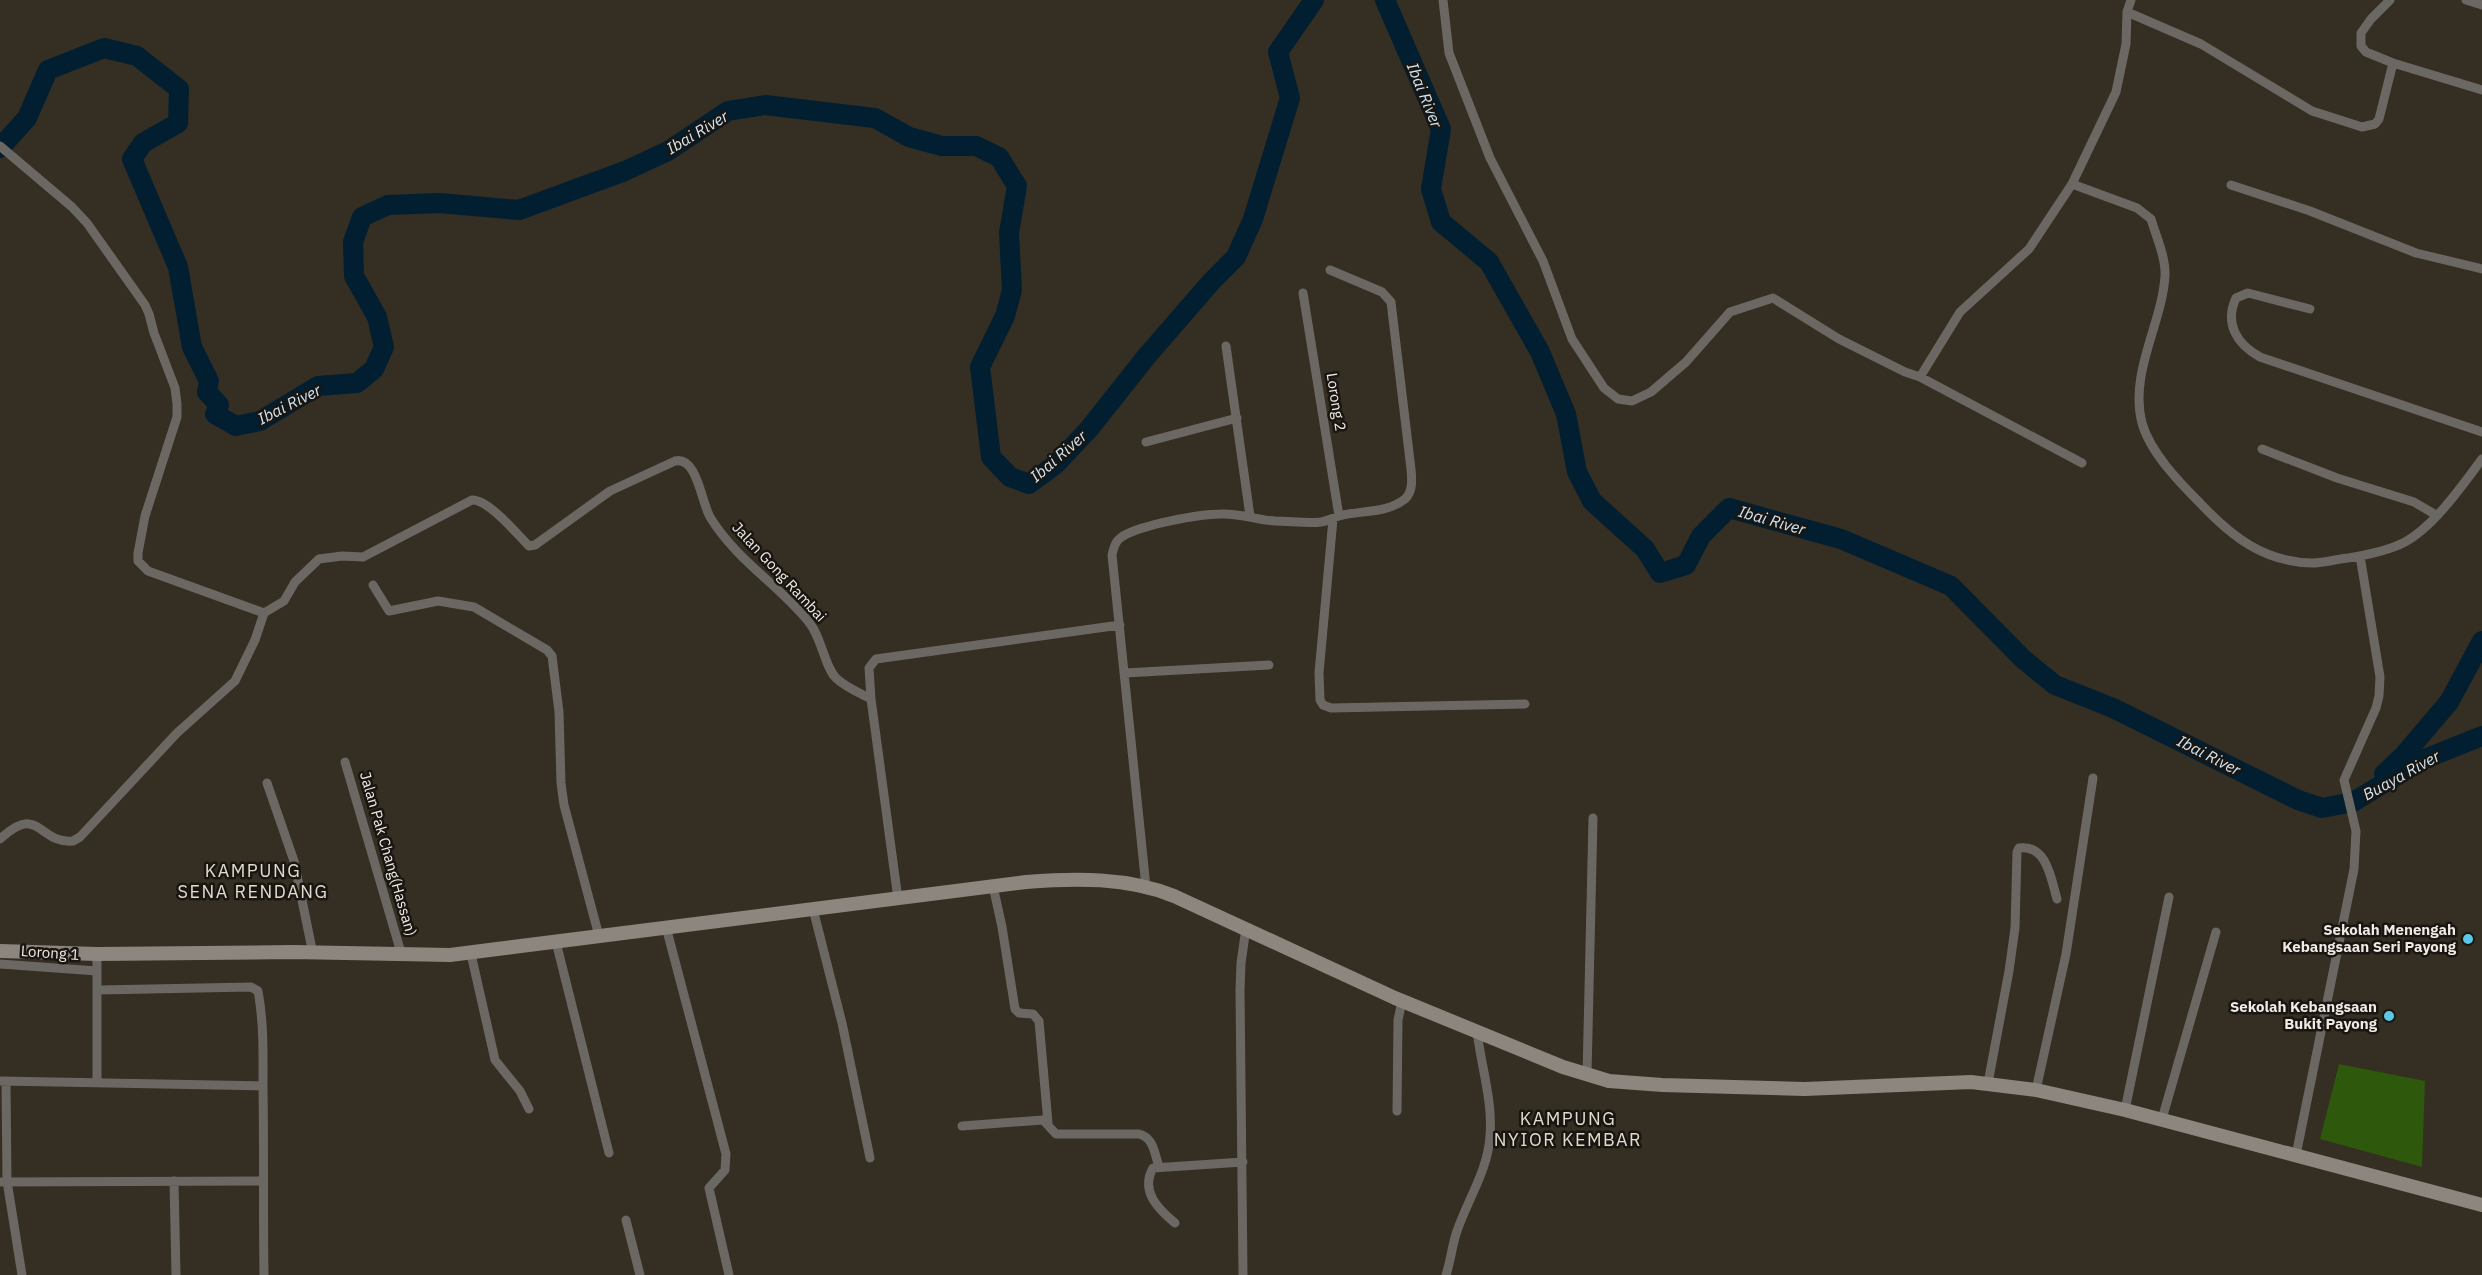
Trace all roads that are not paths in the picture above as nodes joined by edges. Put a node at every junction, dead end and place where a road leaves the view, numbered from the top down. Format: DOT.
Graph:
graph roads {
  1 [pos="1443,0"];
  2 [pos="2131,0"];
  3 [pos="2390,0"];
  4 [pos="2466,0"];
  5 [pos="2482,5"];
  6 [pos="2127,12"];
  7 [pos="2393,63"];
  8 [pos="2482,90"];
  9 [pos="0,146"];
  10 [pos="2073,184"];
  11 [pos="2231,185"];
  12 [pos="2482,269"];
  13 [pos="1330,270"];
  14 [pos="1303,293"];
  15 [pos="2310,309"];
  16 [pos="1226,346"];
  17 [pos="1920,377"];
  18 [pos="1237,418"];
  19 [pos="2482,432"];
  20 [pos="1146,442"];
  21 [pos="2262,449"];
  22 [pos="2482,459"];
  23 [pos="2082,463"];
  24 [pos="2436,515"];
  25 [pos="1250,516"];
  26 [pos="1336,517"];
  27 [pos="2360,556"];
  28 [pos="373,585"];
  29 [pos="264,613"];
  30 [pos="1120,625"];
  31 [pos="1269,665"];
  32 [pos="1125,673"];
  33 [pos="872,699"];
  34 [pos="1525,704"];
  35 [pos="345,762"];
  36 [pos="2093,777"];
  37 [pos="267,783"];
  38 [pos="1593,818"];
  39 [pos="0,838"];
  40 [pos="993,886"];
  41 [pos="1146,887"];
  42 [pos="2169,897"];
  43 [pos="898,898"];
  44 [pos="2057,899"];
  45 [pos="813,909"];
  46 [pos="666,927"];
  47 [pos="1246,928"];
  48 [pos="2216,932"];
  49 [pos="599,936"];
  50 [pos="556,942"];
  51 [pos="0,951"];
  52 [pos="97,954"];
  53 [pos="313,954"];
  54 [pos="471,954"];
  55 [pos="402,956"];
  56 [pos="0,964"];
  57 [pos="97,971"];
  58 [pos="98,990"];
  59 [pos="1402,1001"];
  60 [pos="1477,1032"];
  61 [pos="1587,1075"];
  62 [pos="3,1081"];
  63 [pos="97,1083"];
  64 [pos="1988,1083"];
  65 [pos="263,1086"];
  66 [pos="2036,1090"];
  67 [pos="528,1109"];
  68 [pos="2125,1110"];
  69 [pos="1397,1112"];
  70 [pos="2162,1119"];
  71 [pos="1047,1123"];
  72 [pos="962,1126"];
  73 [pos="609,1153"];
  74 [pos="2296,1155"];
  75 [pos="870,1158"];
  76 [pos="1243,1162"];
  77 [pos="1159,1166"];
  78 [pos="3,1181"];
  79 [pos="174,1181"];
  80 [pos="263,1181"];
  81 [pos="2482,1205"];
  82 [pos="626,1220"];
  83 [pos="1175,1223"];
  84 [pos="22,1275"];
  85 [pos="176,1275"];
  86 [pos="264,1275"];
  87 [pos="640,1275"];
  88 [pos="729,1275"];
  89 [pos="1243,1275"];
  90 [pos="1446,1275"];
  1 -- 17 [label="street"];
  2 -- 6 [label="street"];
  3 -- 7 [label="street"];
  4 -- 5 [label="street"];
  6 -- 7 [label="street"];
  6 -- 10 [label="street"];
  7 -- 8 [label="street"];
  9 -- 29 [label="street"];
  10 -- 17 [label="street"];
  10 -- 27 [label="street"];
  11 -- 12 [label="street"];
  13 -- 26 [label="street"];
  14 -- 26 [label="street, Lorong 2"];
  15 -- 19 [label="street"];
  16 -- 18 [label="street"];
  17 -- 23 [label="street"];
  18 -- 20 [label="street"];
  18 -- 25 [label="street"];
  21 -- 24 [label="street"];
  22 -- 24 [label="street"];
  24 -- 27 [label="street"];
  25 -- 26 [label="street"];
  25 -- 30 [label="street"];
  26 -- 34 [label="street, Lorong 2"];
  27 -- 74 [label="street"];
  28 -- 49 [label="street"];
  29 -- 33 [label="street, Jalan Gong Rambai"];
  29 -- 39 [label="street"];
  30 -- 32 [label="street"];
  30 -- 33 [label="street"];
  31 -- 32 [label="street"];
  32 -- 41 [label="street"];
  33 -- 43 [label="street"];
  35 -- 55 [label="street, Jalan Pak Chang(Hassan)"];
  36 -- 66 [label="street"];
  37 -- 53 [label="street"];
  38 -- 61 [label="street"];
  40 -- 41 [label="main road"];
  40 -- 43 [label="main road"];
  40 -- 71 [label="street"];
  41 -- 47 [label="main road"];
  42 -- 68 [label="street"];
  43 -- 45 [label="main road"];
  44 -- 64 [label="street"];
  45 -- 46 [label="main road"];
  45 -- 75 [label="street"];
  46 -- 49 [label="main road"];
  46 -- 88 [label="street"];
  47 -- 59 [label="main road"];
  47 -- 76 [label="street"];
  48 -- 70 [label="street"];
  49 -- 50 [label="main road"];
  50 -- 54 [label="main road"];
  50 -- 73 [label="street"];
  51 -- 52 [label="main road"];
  52 -- 53 [label="main road"];
  52 -- 57 [label="street"];
  53 -- 55 [label="main road"];
  54 -- 55 [label="main road"];
  54 -- 67 [label="street"];
  56 -- 57 [label="street, Lorong 1"];
  57 -- 58 [label="street"];
  58 -- 63 [label="street"];
  58 -- 65 [label="street"];
  59 -- 60 [label="main road"];
  59 -- 69 [label="street"];
  60 -- 61 [label="main road"];
  60 -- 90 [label="street"];
  61 -- 64 [label="main road"];
  62 -- 63 [label="street"];
  62 -- 78 [label="street"];
  63 -- 65 [label="street"];
  64 -- 66 [label="main road"];
  65 -- 80 [label="street"];
  66 -- 68 [label="main road"];
  68 -- 70 [label="main road"];
  70 -- 74 [label="main road"];
  71 -- 72 [label="street"];
  71 -- 77 [label="street"];
  74 -- 81 [label="main road"];
  76 -- 77 [label="street"];
  76 -- 89 [label="street"];
  77 -- 83 [label="street"];
  78 -- 79 [label="street"];
  78 -- 84 [label="street"];
  79 -- 80 [label="street"];
  79 -- 85 [label="street"];
  80 -- 86 [label="street"];
  82 -- 87 [label="street"];
}
